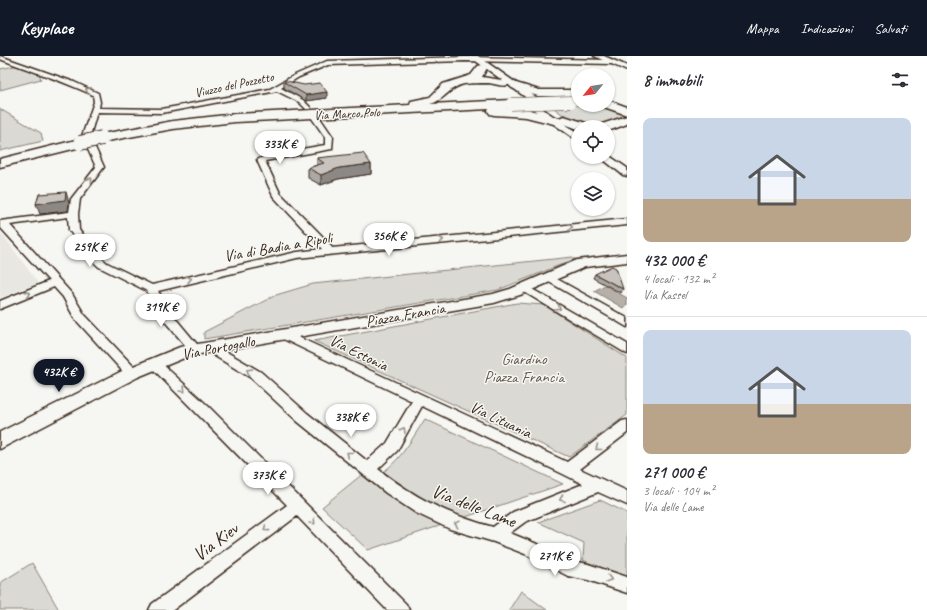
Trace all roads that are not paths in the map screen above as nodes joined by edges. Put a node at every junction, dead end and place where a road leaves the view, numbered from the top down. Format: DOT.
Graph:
graph roads {
  1 [pos="0,56"];
  2 [pos="598,56"];
  3 [pos="509,58"];
  4 [pos="476,61"];
  5 [pos="611,62"];
  6 [pos="627,69"];
  7 [pos="462,82"];
  8 [pos="504,84"];
  9 [pos="516,86"];
  10 [pos="444,88"];
  11 [pos="278,89"];
  12 [pos="571,98"];
  13 [pos="571,99"];
  14 [pos="533,101"];
  15 [pos="509,103"];
  16 [pos="615,107"];
  17 [pos="308,108"];
  18 [pos="388,109"];
  19 [pos="95,110"];
  20 [pos="627,111"];
  21 [pos="315,117"];
  22 [pos="627,120"];
  23 [pos="559,122"];
  24 [pos="627,123"];
  25 [pos="615,124"];
  26 [pos="571,127"];
  27 [pos="615,127"];
  28 [pos="89,139"];
  29 [pos="615,157"];
  30 [pos="0,158"];
  31 [pos="0,163"];
  32 [pos="615,164"];
  33 [pos="627,165"];
  34 [pos="627,173"];
  35 [pos="73,214"];
  36 [pos="627,222"];
  37 [pos="2,224"];
  38 [pos="328,251"];
  39 [pos="627,258"];
  40 [pos="548,277"];
  41 [pos="55,282"];
  42 [pos="525,288"];
  43 [pos="151,289"];
  44 [pos="0,305"];
  45 [pos="627,323"];
  46 [pos="283,334"];
  47 [pos="202,348"];
  48 [pos="627,350"];
  49 [pos="154,363"];
  50 [pos="132,373"];
  51 [pos="420,400"];
  52 [pos="627,425"];
  53 [pos="0,441"];
  54 [pos="368,469"];
  55 [pos="568,470"];
  56 [pos="598,485"];
  57 [pos="627,498"];
  58 [pos="298,506"];
  59 [pos="495,535"];
  60 [pos="627,585"];
  61 [pos="158,610"];
  62 [pos="400,610"];
  19 -- 1 [label="street, one-way"];
  2 -- 5 [label="main road"];
  3 -- 4 [label="street, Viuzzo del Pozzetto"];
  3 -- 5 [label="street, Viuzzo del Pozzetto"];
  4 -- 7 [label="highway"];
  4 -- 8 [label="main road"];
  4 -- 9 [label="main road"];
  4 -- 11 [label="street, Viuzzo del Pozzetto"];
  5 -- 6 [label="main road"];
  7 -- 8 [label="highway"];
  7 -- 10 [label="highway"];
  8 -- 14 [label="main road"];
  9 -- 12 [label="highway"];
  9 -- 14 [label="main road"];
  10 -- 15 [label="highway"];
  10 -- 18 [label="highway"];
  11 -- 17 [label="street"];
  11 -- 19 [label="street, Viuzzo del Pozzetto"];
  13 -- 15 [label="highway, Via Marco Polo, bridge"];
  14 -- 23 [label="main road"];
  15 -- 18 [label="highway, Via Marco Polo"];
  16 -- 20 [label="highway"];
  18 -- 23 [label="highway"];
  18 -- 28 [label="highway, Via Marco Polo"];
  19 -- 28 [label="street"];
  21 -- 38 [label="street"];
  22 -- 25 [label="highway"];
  23 -- 26 [label="highway"];
  24 -- 27 [label="highway"];
  28 -- 30 [label="highway, Via Marco Polo"];
  28 -- 31 [label="highway, Via Marco Polo"];
  35 -- 28 [label="street, one-way"];
  29 -- 33 [label="main road"];
  32 -- 34 [label="main road"];
  35 -- 37 [label="street"];
  35 -- 43 [label="street"];
  38 -- 36 [label="street, Via di Badia a Ripoli, one-way"];
  37 -- 41 [label="street"];
  43 -- 38 [label="street, Via di Badia a Ripoli, one-way"];
  39 -- 40 [label="main road, Piazza Francia"];
  40 -- 42 [label="main road, Piazza Francia"];
  40 -- 45 [label="street"];
  44 -- 41 [label="street, one-way"];
  41 -- 50 [label="street"];
  42 -- 46 [label="main road, Piazza Francia"];
  42 -- 48 [label="street, one-way"];
  43 -- 47 [label="street, Via delle Lame"];
  46 -- 47 [label="main road, Via Portogallo"];
  46 -- 51 [label="street, Via Estonia"];
  47 -- 49 [label="main road, Via Portogallo"];
  54 -- 47 [label="street, Via delle Lame, one-way"];
  49 -- 50 [label="main road, Via Portogallo"];
  49 -- 58 [label="street, one-way"];
  50 -- 53 [label="main road, Via Portogallo"];
  54 -- 51 [label="street, one-way"];
  51 -- 55 [label="street, Via Lituania"];
  52 -- 55 [label="street, one-way"];
  59 -- 54 [label="street, Via delle Lame, one-way"];
  55 -- 56 [label="street, Via Lituania"];
  56 -- 57 [label="street, Via Lituania"];
  56 -- 59 [label="street, one-way"];
  58 -- 61 [label="street, Via Kiev, one-way"];
  58 -- 62 [label="street, one-way"];
  59 -- 60 [label="street, Via delle Lame, one-way"];
}
